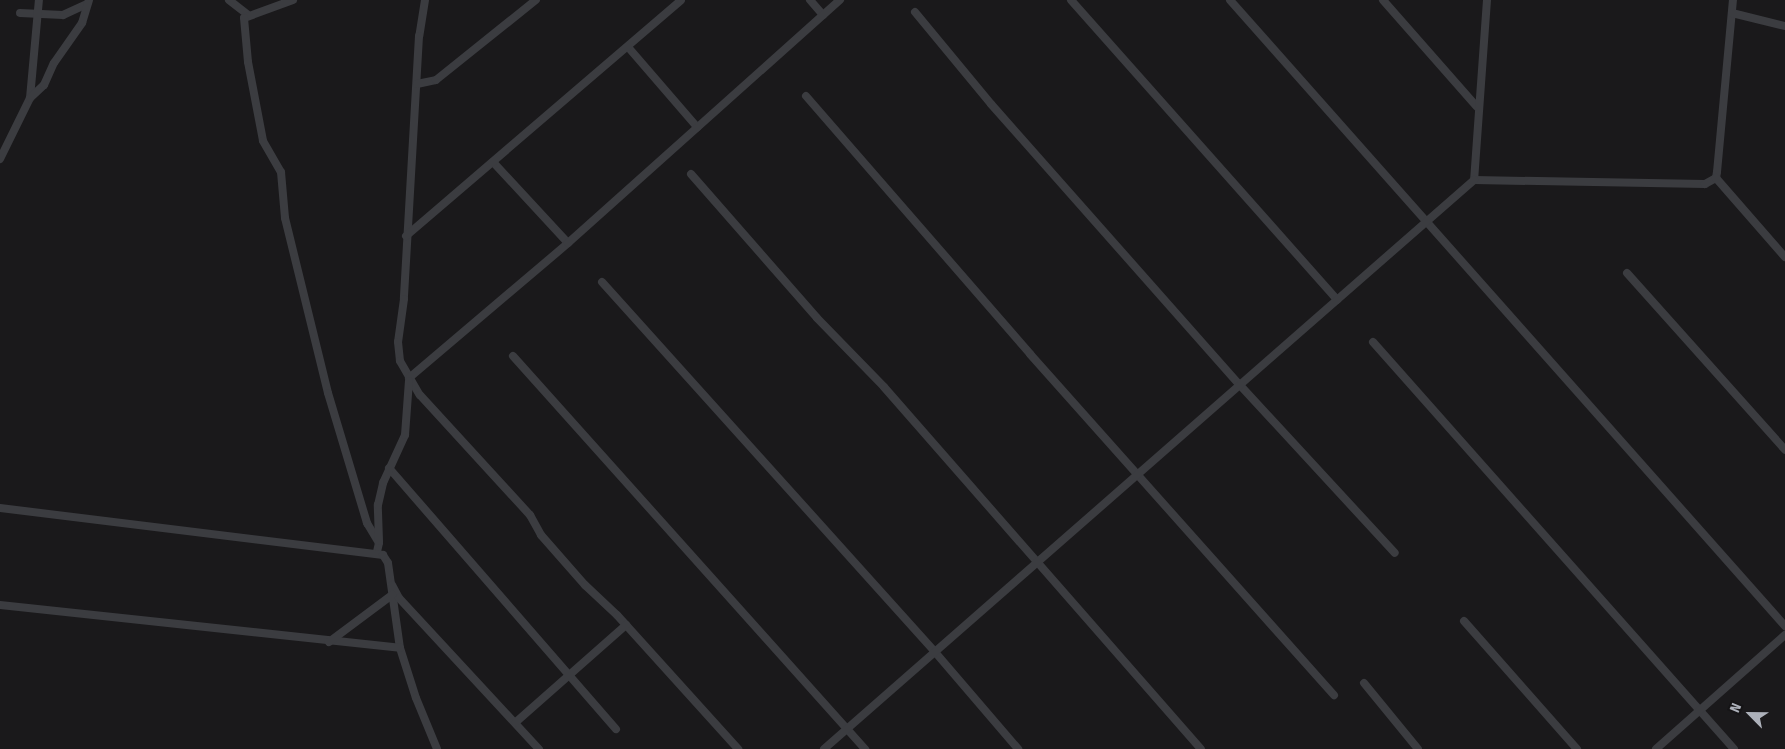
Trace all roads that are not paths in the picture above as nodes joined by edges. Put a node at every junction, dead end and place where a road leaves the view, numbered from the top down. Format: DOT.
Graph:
graph roads {
  1 [pos="39,0"];
  2 [pos="229,0"];
  3 [pos="293,0"];
  4 [pos="425,0"];
  5 [pos="536,0"];
  6 [pos="681,0"];
  7 [pos="810,0"];
  8 [pos="840,0"];
  9 [pos="1072,0"];
  10 [pos="1230,0"];
  11 [pos="1383,0"];
  12 [pos="1486,0"];
  13 [pos="1733,0"];
  14 [pos="89,1"];
  15 [pos="915,12"];
  16 [pos="20,13"];
  17 [pos="1732,13"];
  18 [pos="247,14"];
  19 [pos="38,15"];
  20 [pos="823,15"];
  21 [pos="1785,26"];
  22 [pos="628,47"];
  23 [pos="417,84"];
  24 [pos="806,96"];
  25 [pos="30,98"];
  26 [pos="1478,107"];
  27 [pos="697,127"];
  28 [pos="0,159"];
  29 [pos="492,162"];
  30 [pos="690,174"];
  31 [pos="1716,178"];
  32 [pos="1474,180"];
  33 [pos="1425,221"];
  34 [pos="406,236"];
  35 [pos="568,242"];
  36 [pos="1785,257"];
  37 [pos="1627,273"];
  38 [pos="602,282"];
  39 [pos="1337,300"];
  40 [pos="1373,342"];
  41 [pos="513,356"];
  42 [pos="409,378"];
  43 [pos="1238,383"];
  44 [pos="1785,450"];
  45 [pos="389,468"];
  46 [pos="1137,473"];
  47 [pos="0,508"];
  48 [pos="379,543"];
  49 [pos="377,552"];
  50 [pos="1395,553"];
  51 [pos="1037,561"];
  52 [pos="392,584"];
  53 [pos="392,595"];
  54 [pos="0,605"];
  55 [pos="1464,621"];
  56 [pos="626,625"];
  57 [pos="1785,626"];
  58 [pos="1785,635"];
  59 [pos="329,642"];
  60 [pos="400,648"];
  61 [pos="935,652"];
  62 [pos="566,674"];
  63 [pos="1364,683"];
  64 [pos="1334,695"];
  65 [pos="1700,710"];
  66 [pos="516,722"];
  67 [pos="848,729"];
  68 [pos="616,730"];
  69 [pos="437,749"];
  70 [pos="538,749"];
  71 [pos="738,749"];
  72 [pos="824,749"];
  73 [pos="865,749"];
  74 [pos="1018,749"];
  75 [pos="1200,749"];
  76 [pos="1418,749"];
  77 [pos="1576,749"];
  78 [pos="1656,749"];
  79 [pos="1734,749"];
  1 -- 19 [label="street"];
  2 -- 18 [label="street"];
  3 -- 18 [label="street"];
  4 -- 23 [label="street"];
  5 -- 23 [label="street"];
  6 -- 22 [label="street"];
  7 -- 20 [label="street"];
  8 -- 20 [label="street"];
  9 -- 39 [label="street"];
  10 -- 33 [label="street"];
  11 -- 26 [label="street"];
  12 -- 26 [label="street"];
  13 -- 17 [label="street"];
  14 -- 19 [label="street"];
  14 -- 25 [label="street"];
  15 -- 43 [label="street"];
  16 -- 19 [label="street"];
  17 -- 21 [label="street"];
  17 -- 31 [label="street"];
  18 -- 48 [label="street"];
  19 -- 25 [label="street"];
  20 -- 27 [label="street"];
  22 -- 27 [label="street"];
  22 -- 29 [label="street"];
  23 -- 34 [label="street"];
  24 -- 46 [label="street"];
  25 -- 28 [label="street"];
  26 -- 32 [label="street"];
  27 -- 35 [label="street"];
  29 -- 34 [label="street"];
  29 -- 35 [label="street"];
  30 -- 51 [label="street"];
  31 -- 32 [label="street"];
  31 -- 36 [label="street"];
  32 -- 33 [label="street"];
  33 -- 39 [label="street"];
  33 -- 57 [label="street"];
  34 -- 42 [label="street"];
  35 -- 42 [label="street"];
  37 -- 44 [label="street"];
  38 -- 61 [label="street"];
  39 -- 43 [label="street"];
  40 -- 65 [label="street"];
  41 -- 67 [label="street"];
  42 -- 45 [label="street"];
  42 -- 56 [label="street"];
  43 -- 46 [label="street"];
  43 -- 50 [label="street"];
  45 -- 48 [label="street"];
  45 -- 62 [label="street"];
  46 -- 51 [label="street"];
  46 -- 64 [label="street"];
  47 -- 49 [label="street"];
  48 -- 49 [label="street"];
  49 -- 52 [label="street"];
  51 -- 61 [label="street"];
  51 -- 75 [label="street"];
  52 -- 53 [label="street"];
  52 -- 66 [label="street"];
  53 -- 59 [label="street"];
  53 -- 60 [label="street"];
  54 -- 59 [label="street"];
  55 -- 77 [label="street"];
  56 -- 62 [label="street"];
  56 -- 71 [label="street"];
  58 -- 65 [label="street"];
  59 -- 60 [label="street"];
  60 -- 69 [label="street"];
  61 -- 67 [label="street"];
  61 -- 74 [label="street"];
  62 -- 66 [label="street"];
  62 -- 68 [label="street"];
  63 -- 76 [label="street"];
  65 -- 78 [label="street"];
  65 -- 79 [label="street"];
  66 -- 70 [label="street"];
  67 -- 72 [label="street"];
  67 -- 73 [label="street"];
}
